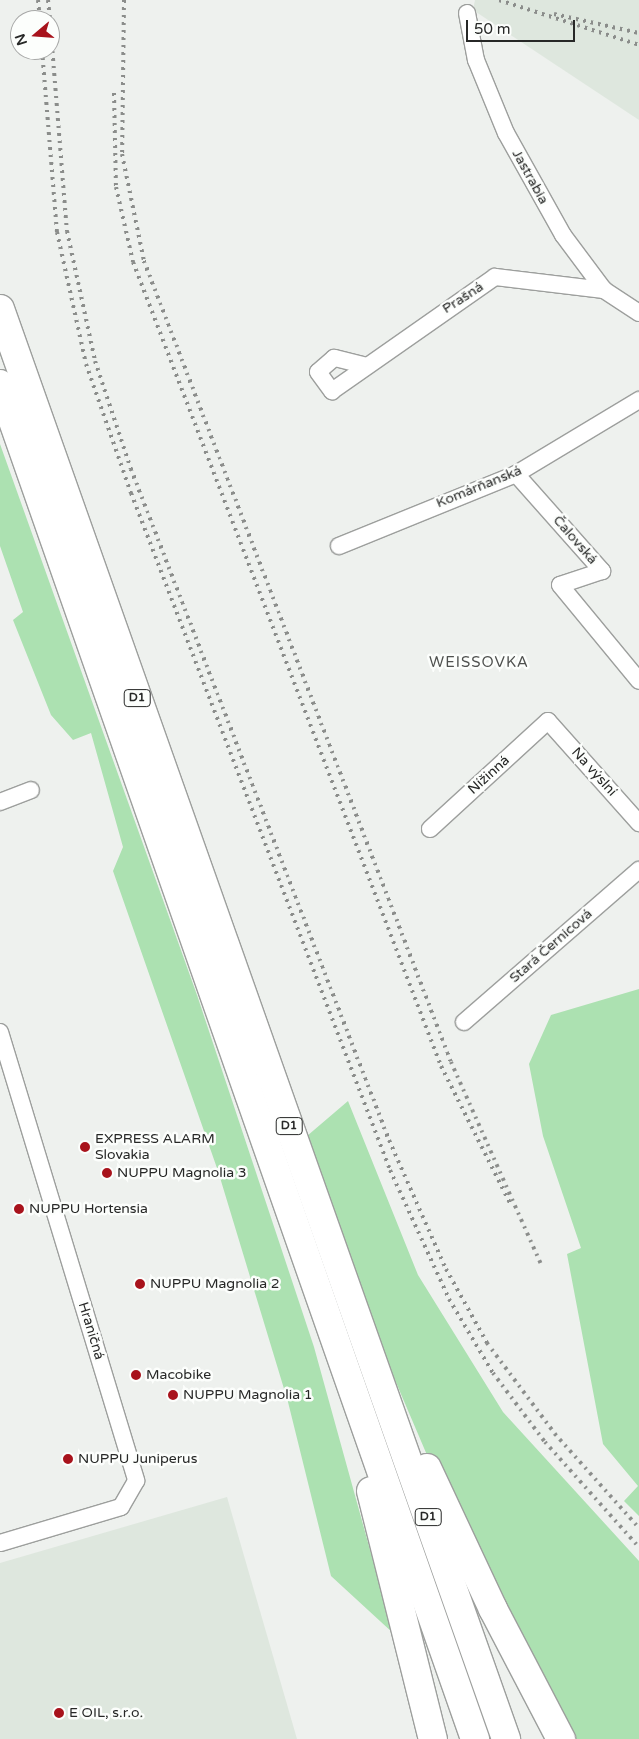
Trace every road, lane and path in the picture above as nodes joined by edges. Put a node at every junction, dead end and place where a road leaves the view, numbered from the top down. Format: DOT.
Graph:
graph roads {
  1 [pos="467,13"];
  2 [pos="604,290"];
  3 [pos="0,309"];
  4 [pos="639,312"];
  5 [pos="367,366"];
  6 [pos="0,384"];
  7 [pos="638,402"];
  8 [pos="516,474"];
  9 [pos="339,546"];
  10 [pos="639,681"];
  11 [pos="548,721"];
  12 [pos="31,790"];
  13 [pos="0,802"];
  14 [pos="639,823"];
  15 [pos="430,829"];
  16 [pos="639,870"];
  17 [pos="464,1022"];
  18 [pos="0,1032"];
  19 [pos="391,1413"];
  20 [pos="364,1423"];
  21 [pos="0,1543"];
  22 [pos="434,1739"];
  23 [pos="475,1739"];
  24 [pos="506,1739"];
  25 [pos="561,1739"];
  1 -- 2 [label="street, Jastrabia"];
  2 -- 4 [label="street, Jastrabia"];
  2 -- 5 [label="street, Prašná"];
  3 -- 19 [label="highway, D1"];
  6 -- 20 [label="highway, D1"];
  7 -- 8 [label="street, Komárňanská"];
  8 -- 9 [label="street, Komárňanská"];
  8 -- 10 [label="street, Čalovská"];
  11 -- 14 [label="street, Na výslní"];
  11 -- 15 [label="street, Nížinná"];
  12 -- 13 [label="street"];
  16 -- 17 [label="street, Stará Černicová"];
  18 -- 21 [label="street, Hraničná"];
  19 -- 24 [label="highway, D1"];
  19 -- 25 [label="highway"];
  20 -- 22 [label="highway"];
  20 -- 23 [label="highway, D1"];
}
